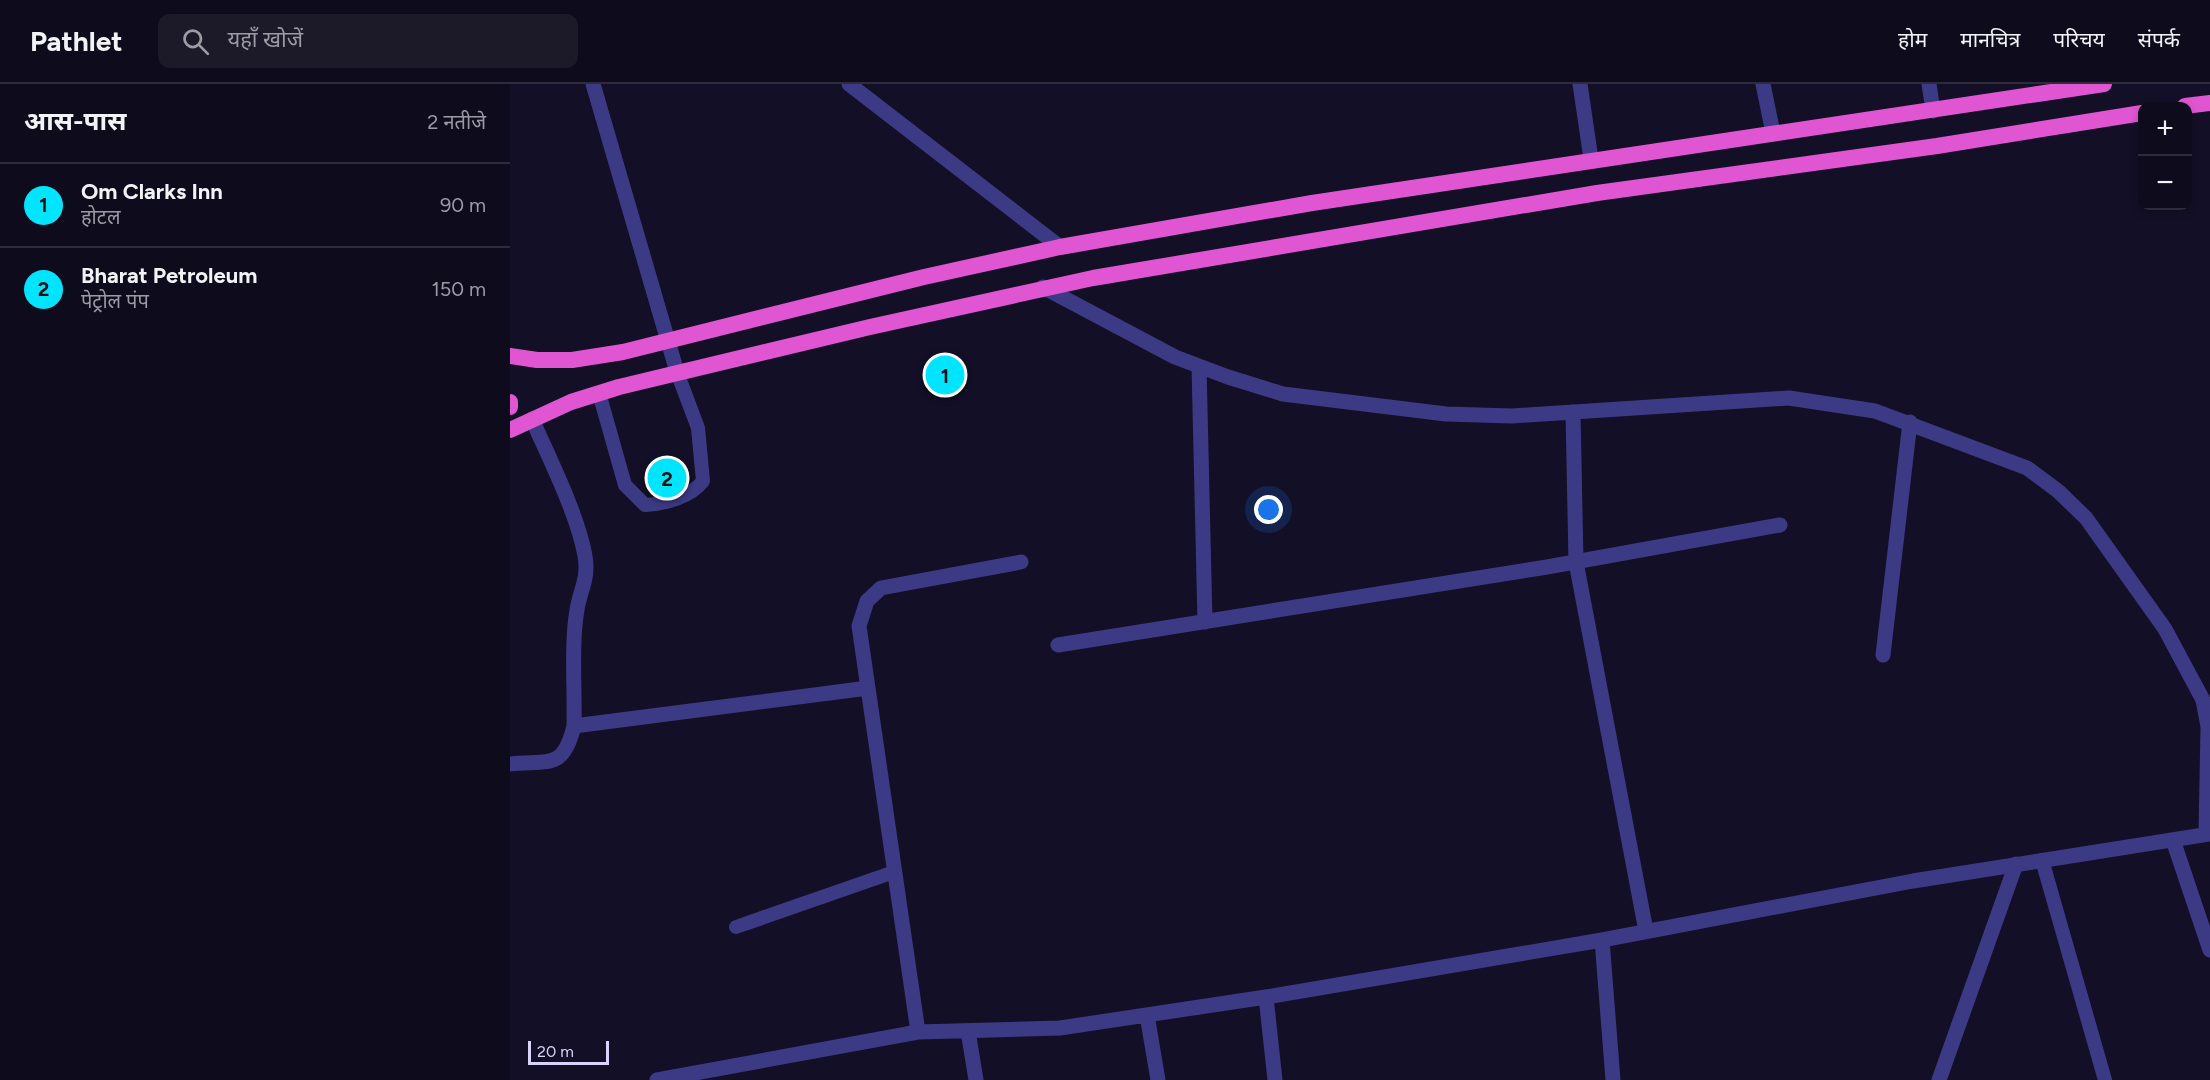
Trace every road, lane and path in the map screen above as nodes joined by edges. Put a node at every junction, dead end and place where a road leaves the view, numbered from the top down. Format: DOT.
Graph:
graph roads {
  1 [pos="593,84"];
  2 [pos="849,84"];
  3 [pos="1580,84"];
  4 [pos="1763,84"];
  5 [pos="1929,84"];
  6 [pos="2104,84"];
  7 [pos="2210,103"];
  8 [pos="2192,105"];
  9 [pos="1933,111"];
  10 [pos="2138,114"];
  11 [pos="1773,133"];
  12 [pos="1592,159"];
  13 [pos="1060,247"];
  14 [pos="1043,287"];
  15 [pos="669,342"];
  16 [pos="510,356"];
  17 [pos="1199,366"];
  18 [pos="677,372"];
  19 [pos="599,393"];
  20 [pos="510,402"];
  21 [pos="510,407"];
  22 [pos="1573,412"];
  23 [pos="532,419"];
  24 [pos="1910,423"];
  25 [pos="510,430"];
  26 [pos="1780,525"];
  27 [pos="1021,562"];
  28 [pos="1576,562"];
  29 [pos="1205,622"];
  30 [pos="1058,645"];
  31 [pos="1883,655"];
  32 [pos="868,688"];
  33 [pos="574,726"];
  34 [pos="510,764"];
  35 [pos="2208,834"];
  36 [pos="2174,840"];
  37 [pos="2042,860"];
  38 [pos="2016,864"];
  39 [pos="894,872"];
  40 [pos="736,927"];
  41 [pos="1646,931"];
  42 [pos="1602,940"];
  43 [pos="2210,950"];
  44 [pos="1266,997"];
  45 [pos="1148,1015"];
  46 [pos="968,1031"];
  47 [pos="918,1032"];
  48 [pos="657,1080"];
  49 [pos="976,1080"];
  50 [pos="1158,1080"];
  51 [pos="1275,1080"];
  52 [pos="1613,1080"];
  53 [pos="1939,1080"];
  54 [pos="2105,1080"];
  1 -- 15 [label="street"];
  2 -- 13 [label="street"];
  3 -- 12 [label="street"];
  4 -- 11 [label="street"];
  5 -- 9 [label="street"];
  6 -- 9 [label="highway"];
  7 -- 8 [label="highway"];
  9 -- 11 [label="highway"];
  10 -- 14 [label="highway"];
  11 -- 12 [label="highway"];
  12 -- 13 [label="highway"];
  13 -- 15 [label="highway"];
  14 -- 17 [label="street"];
  14 -- 18 [label="highway"];
  15 -- 16 [label="highway"];
  15 -- 18 [label="street"];
  17 -- 22 [label="street"];
  17 -- 29 [label="street"];
  18 -- 19 [label="highway"];
  18 -- 19 [label="lane"];
  19 -- 23 [label="highway"];
  20 -- 21 [label="highway"];
  22 -- 24 [label="street"];
  22 -- 28 [label="street"];
  23 -- 25 [label="highway"];
  23 -- 33 [label="street"];
  24 -- 31 [label="street"];
  24 -- 35 [label="street"];
  26 -- 28 [label="street"];
  27 -- 32 [label="street"];
  28 -- 29 [label="street"];
  28 -- 41 [label="street"];
  29 -- 30 [label="street"];
  32 -- 33 [label="street"];
  32 -- 39 [label="street"];
  33 -- 34 [label="street"];
  35 -- 36 [label="street"];
  36 -- 37 [label="street"];
  36 -- 43 [label="street"];
  37 -- 38 [label="street"];
  37 -- 54 [label="lane"];
  38 -- 41 [label="street"];
  38 -- 53 [label="street"];
  39 -- 40 [label="lane"];
  39 -- 47 [label="street"];
  41 -- 42 [label="street"];
  42 -- 44 [label="street"];
  42 -- 52 [label="street"];
  44 -- 45 [label="street"];
  44 -- 51 [label="street"];
  45 -- 46 [label="street"];
  45 -- 50 [label="street"];
  46 -- 47 [label="street"];
  46 -- 49 [label="street"];
  47 -- 48 [label="street"];
}
